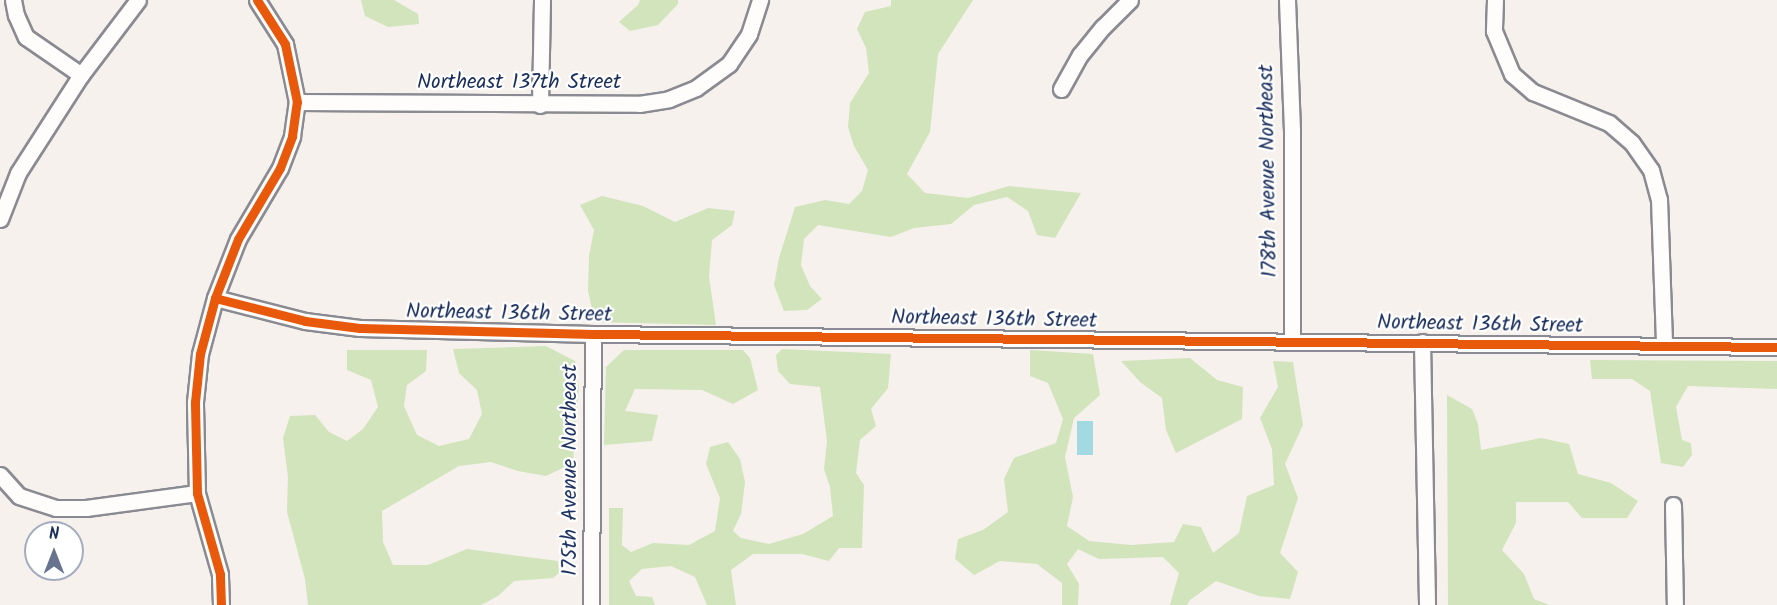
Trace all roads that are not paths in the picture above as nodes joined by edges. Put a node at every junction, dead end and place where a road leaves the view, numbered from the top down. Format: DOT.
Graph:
graph roads {
  1 [pos="13,0"];
  2 [pos="138,0"];
  3 [pos="258,0"];
  4 [pos="542,0"];
  5 [pos="760,0"];
  6 [pos="1130,0"];
  7 [pos="1287,0"];
  8 [pos="1495,0"];
  9 [pos="81,75"];
  10 [pos="1061,89"];
  11 [pos="297,102"];
  12 [pos="540,105"];
  13 [pos="0,219"];
  14 [pos="215,298"];
  15 [pos="593,334"];
  16 [pos="1292,341"];
  17 [pos="1422,342"];
  18 [pos="1664,345"];
  19 [pos="1777,347"];
  20 [pos="0,476"];
  21 [pos="197,493"];
  22 [pos="1673,506"];
  23 [pos="221,605"];
  24 [pos="591,605"];
  25 [pos="1427,605"];
  26 [pos="1674,605"];
  1 -- 9 [label="street"];
  2 -- 9 [label="street"];
  3 -- 11 [label="street"];
  4 -- 12 [label="street"];
  5 -- 12 [label="street, Northeast 137th Street"];
  6 -- 10 [label="street"];
  7 -- 16 [label="street, 178th Avenue Northeast"];
  8 -- 18 [label="street"];
  9 -- 13 [label="street"];
  11 -- 12 [label="street, Northeast 137th Street"];
  11 -- 14 [label="street"];
  14 -- 15 [label="street, Northeast 136th Street"];
  14 -- 21 [label="street"];
  15 -- 16 [label="street, Northeast 136th Street"];
  15 -- 24 [label="street, 175th Avenue Northeast"];
  16 -- 17 [label="street, Northeast 136th Street"];
  17 -- 18 [label="street, Northeast 136th Street"];
  17 -- 25 [label="street"];
  18 -- 19 [label="street, Northeast 136th Street"];
  20 -- 21 [label="street"];
  21 -- 23 [label="street"];
  22 -- 26 [label="street"];
}
